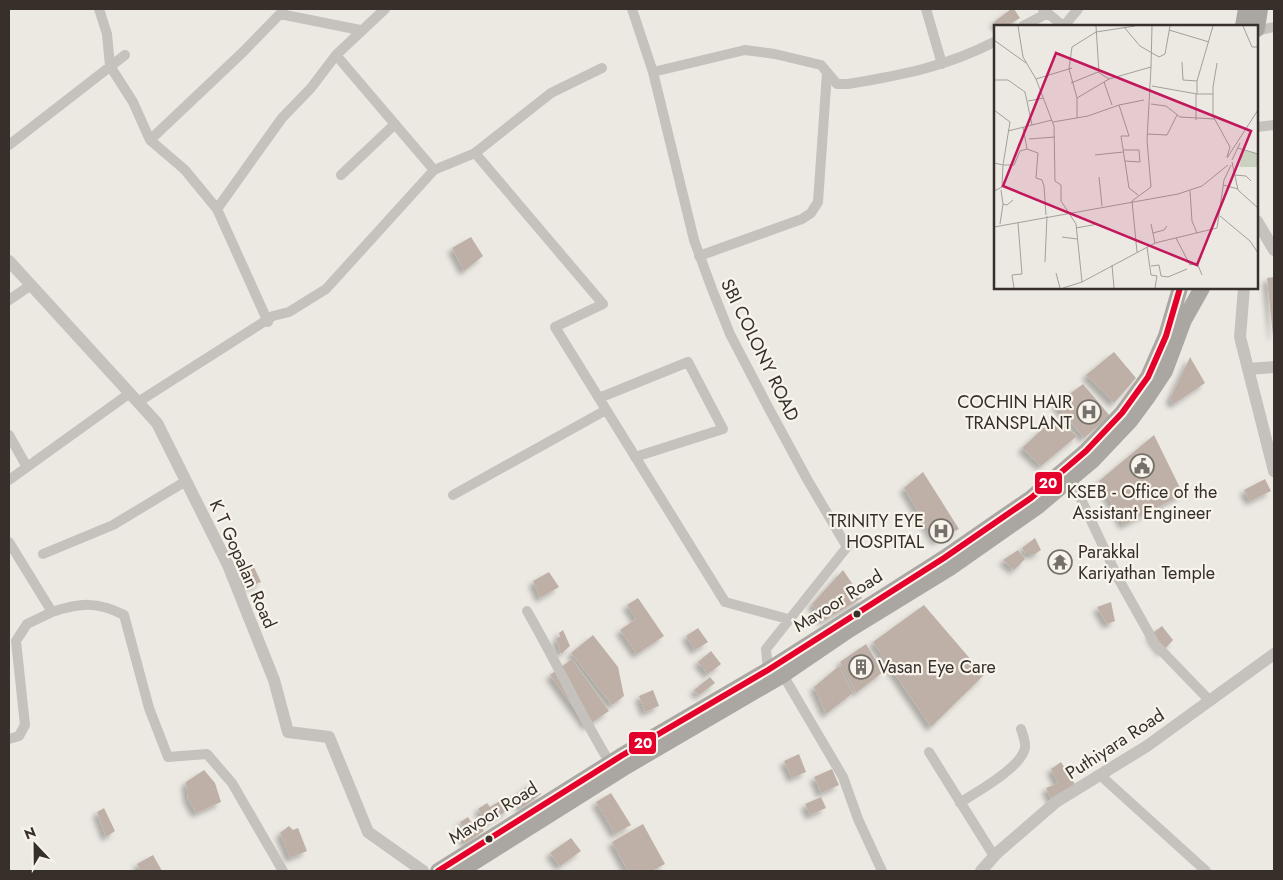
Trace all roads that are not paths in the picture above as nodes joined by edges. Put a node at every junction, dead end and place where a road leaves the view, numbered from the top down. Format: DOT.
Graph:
graph roads {
  1 [pos="99,9"];
  2 [pos="385,9"];
  3 [pos="632,9"];
  4 [pos="926,9"];
  5 [pos="1078,9"];
  6 [pos="1246,9"];
  7 [pos="1260,9"];
  8 [pos="1045,11"];
  9 [pos="287,12"];
  10 [pos="1024,25"];
  11 [pos="1063,25"];
  12 [pos="1065,25"];
  13 [pos="1243,25"];
  14 [pos="1258,25"];
  15 [pos="1274,27"];
  16 [pos="360,30"];
  17 [pos="1258,30"];
  18 [pos="994,42"];
  19 [pos="125,54"];
  20 [pos="336,55"];
  21 [pos="942,64"];
  22 [pos="110,66"];
  23 [pos="602,68"];
  24 [pos="653,72"];
  25 [pos="827,73"];
  26 [pos="395,124"];
  27 [pos="1274,125"];
  28 [pos="1258,127"];
  29 [pos="150,140"];
  30 [pos="9,145"];
  31 [pos="475,153"];
  32 [pos="434,170"];
  33 [pos="341,175"];
  34 [pos="217,209"];
  35 [pos="1258,223"];
  36 [pos="1274,250"];
  37 [pos="699,256"];
  38 [pos="9,261"];
  39 [pos="31,285"];
  40 [pos="1180,289"];
  41 [pos="1201,289"];
  42 [pos="1244,289"];
  43 [pos="9,300"];
  44 [pos="268,322"];
  45 [pos="1274,367"];
  46 [pos="1248,369"];
  47 [pos="134,398"];
  48 [pos="598,398"];
  49 [pos="606,410"];
  50 [pos="9,435"];
  51 [pos="635,458"];
  52 [pos="27,467"];
  53 [pos="1274,471"];
  54 [pos="9,480"];
  55 [pos="1072,480"];
  56 [pos="186,481"];
  57 [pos="453,495"];
  58 [pos="9,542"];
  59 [pos="43,554"];
  60 [pos="527,611"];
  61 [pos="52,612"];
  62 [pos="788,619"];
  63 [pos="1274,654"];
  64 [pos="776,672"];
  65 [pos="1210,701"];
  66 [pos="1021,729"];
  67 [pos="9,740"];
  68 [pos="929,752"];
  69 [pos="610,763"];
  70 [pos="1100,775"];
  71 [pos="960,803"];
  72 [pos="994,856"];
  73 [pos="283,871"];
  74 [pos="423,871"];
  75 [pos="438,871"];
  76 [pos="460,871"];
  77 [pos="882,871"];
  78 [pos="981,871"];
  79 [pos="1206,871"];
  1 -- 22 [label="street"];
  2 -- 16 [label="street"];
  3 -- 24 [label="street, SBI COLONY ROAD"];
  4 -- 21 [label="street"];
  5 -- 12 [label="street"];
  6 -- 13 [label="main road"];
  7 -- 14 [label="main road"];
  8 -- 10 [label="street"];
  8 -- 11 [label="street"];
  9 -- 16 [label="street"];
  9 -- 29 [label="street"];
  15 -- 17 [label="street"];
  16 -- 20 [label="street"];
  18 -- 21 [label="street"];
  19 -- 22 [label="street"];
  20 -- 26 [label="street"];
  20 -- 34 [label="street"];
  21 -- 25 [label="street"];
  22 -- 29 [label="street"];
  22 -- 30 [label="street"];
  23 -- 31 [label="street"];
  24 -- 25 [label="street"];
  24 -- 37 [label="street, SBI COLONY ROAD"];
  25 -- 37 [label="street"];
  26 -- 32 [label="street"];
  26 -- 33 [label="street"];
  27 -- 28 [label="street"];
  29 -- 34 [label="street"];
  31 -- 32 [label="street"];
  31 -- 48 [label="street"];
  32 -- 44 [label="street"];
  34 -- 44 [label="street"];
  35 -- 36 [label="street"];
  37 -- 62 [label="street, SBI COLONY ROAD"];
  38 -- 39 [label="street, K T Gopalan Road"];
  39 -- 43 [label="street"];
  39 -- 47 [label="street, K T Gopalan Road"];
  40 -- 64 [label="main road, Mavoor Road"];
  41 -- 55 [label="main road, Mavoor Road"];
  42 -- 46 [label="street"];
  44 -- 47 [label="street"];
  45 -- 46 [label="street"];
  46 -- 53 [label="street"];
  47 -- 52 [label="street"];
  47 -- 56 [label="street, K T Gopalan Road"];
  48 -- 49 [label="street"];
  48 -- 51 [label="street"];
  49 -- 51 [label="street"];
  49 -- 57 [label="street"];
  50 -- 52 [label="street"];
  51 -- 62 [label="street"];
  52 -- 54 [label="street"];
  55 -- 64 [label="main road, Mavoor Road"];
  55 -- 65 [label="street"];
  56 -- 59 [label="street"];
  56 -- 74 [label="street, K T Gopalan Road"];
  58 -- 61 [label="street"];
  60 -- 69 [label="street"];
  61 -- 67 [label="street"];
  61 -- 73 [label="street"];
  62 -- 64 [label="street, SBI COLONY ROAD"];
  63 -- 65 [label="street, Puthiyara Road"];
  64 -- 69 [label="main road, Mavoor Road"];
  64 -- 76 [label="main road, Mavoor Road"];
  64 -- 77 [label="street"];
  65 -- 70 [label="street, Puthiyara Road"];
  66 -- 71 [label="street"];
  68 -- 71 [label="street"];
  69 -- 75 [label="main road, Mavoor Road"];
  70 -- 72 [label="street, Puthiyara Road"];
  70 -- 79 [label="street"];
  71 -- 72 [label="street"];
  72 -- 78 [label="street, Puthiyara Road"];
}
